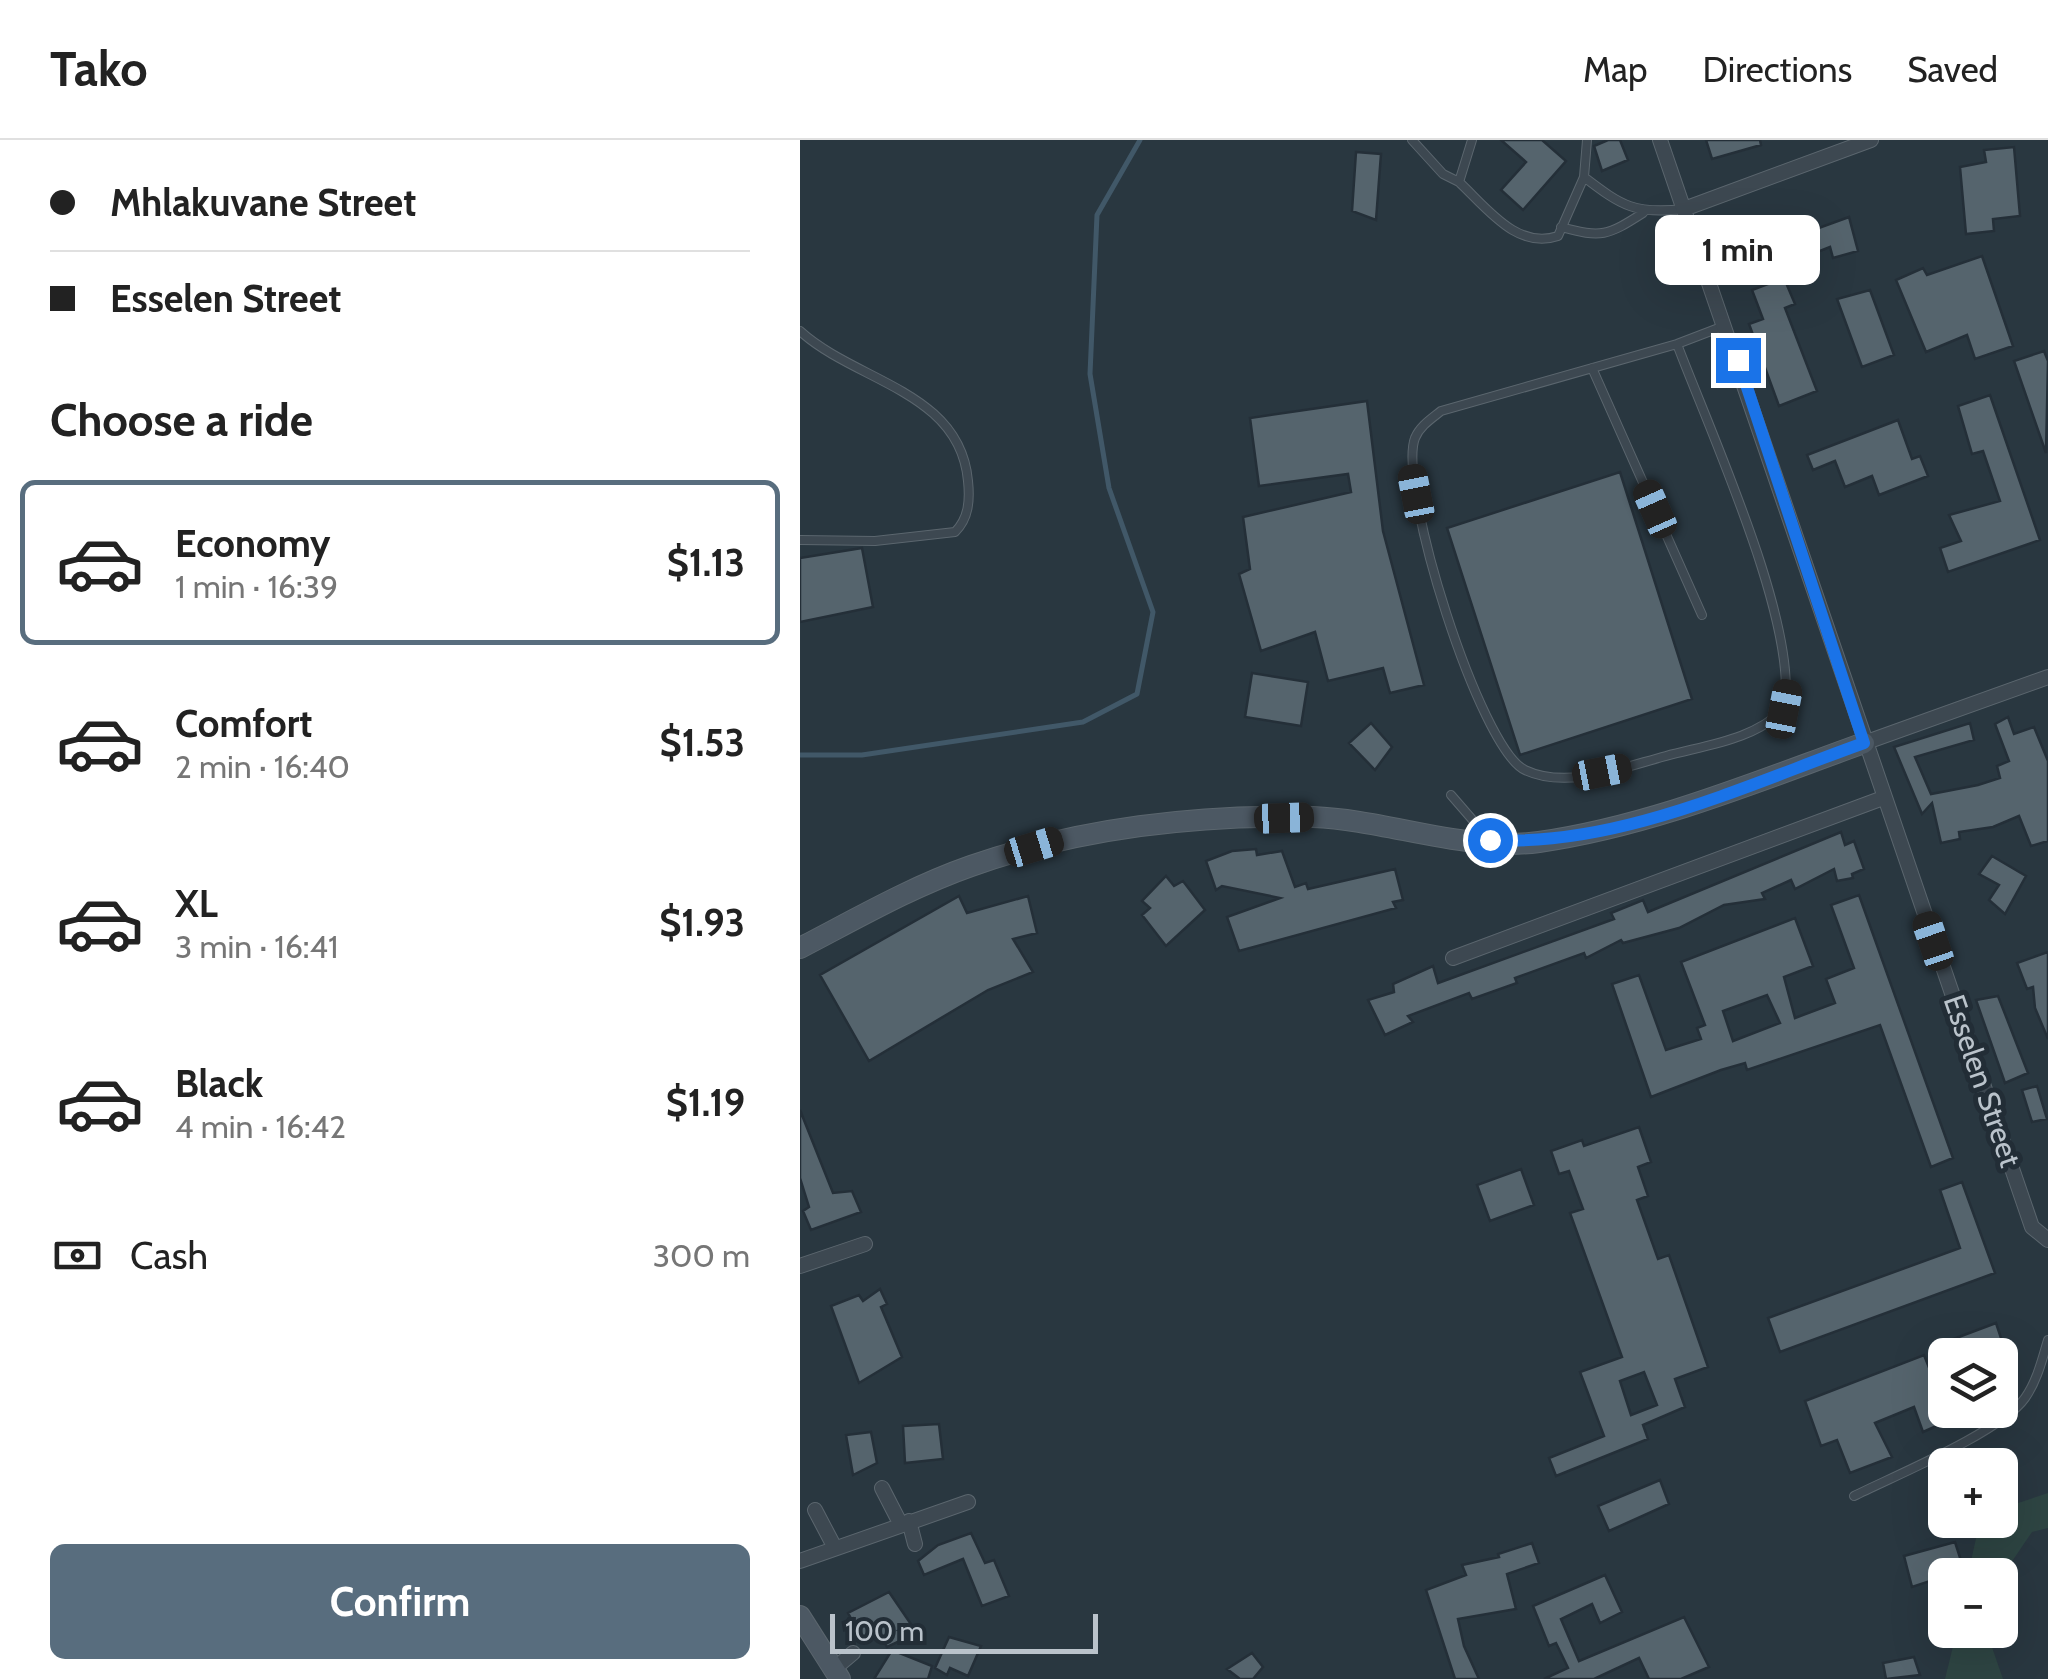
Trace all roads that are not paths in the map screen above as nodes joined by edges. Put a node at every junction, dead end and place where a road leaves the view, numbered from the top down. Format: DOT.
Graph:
graph roads {
  1 [pos="1412,140"];
  2 [pos="1472,140"];
  3 [pos="1587,140"];
  4 [pos="1660,140"];
  5 [pos="1871,140"];
  6 [pos="1584,177"];
  7 [pos="1459,182"];
  8 [pos="1684,210"];
  9 [pos="1643,213"];
  10 [pos="1560,227"];
  11 [pos="1726,325"];
  12 [pos="800,331"];
  13 [pos="1678,344"];
  14 [pos="1592,368"];
  15 [pos="800,540"];
  16 [pos="1702,614"];
  17 [pos="2048,677"];
  18 [pos="1864,743"];
  19 [pos="1451,794"];
  20 [pos="1883,798"];
  21 [pos="1490,840"];
  22 [pos="800,948"];
  23 [pos="1453,958"];
  24 [pos="2048,1240"];
  25 [pos="865,1244"];
  26 [pos="800,1266"];
  27 [pos="2048,1340"];
  28 [pos="882,1488"];
  29 [pos="1854,1496"];
  30 [pos="968,1502"];
  31 [pos="814,1510"];
  32 [pos="905,1522"];
  33 [pos="915,1544"];
  34 [pos="836,1548"];
  35 [pos="800,1561"];
  36 [pos="800,1616"];
  37 [pos="853,1652"];
  38 [pos="837,1674"];
  1 -- 7 [label="lane"];
  2 -- 7 [label="lane"];
  3 -- 6 [label="lane"];
  4 -- 8 [label="street, Esselen Street"];
  5 -- 8 [label="street"];
  6 -- 9 [label="lane"];
  6 -- 10 [label="lane"];
  7 -- 10 [label="lane"];
  8 -- 9 [label="lane"];
  8 -- 11 [label="street, Esselen Street"];
  9 -- 10 [label="lane"];
  11 -- 13 [label="lane"];
  11 -- 18 [label="street, Esselen Street"];
  12 -- 15 [label="lane"];
  13 -- 14 [label="lane"];
  13 -- 14 [label="lane"];
  14 -- 16 [label="lane"];
  17 -- 18 [label="street"];
  18 -- 20 [label="street, Esselen Street"];
  18 -- 21 [label="street"];
  19 -- 21 [label="lane"];
  20 -- 23 [label="street"];
  20 -- 24 [label="street, Esselen Street"];
  21 -- 22 [label="street"];
  25 -- 26 [label="street"];
  27 -- 29 [label="lane"];
  28 -- 32 [label="street"];
  30 -- 32 [label="street"];
  31 -- 34 [label="street"];
  32 -- 33 [label="street"];
  32 -- 34 [label="street"];
  34 -- 35 [label="street"];
  36 -- 38 [label="street"];
  37 -- 38 [label="street"];
}
